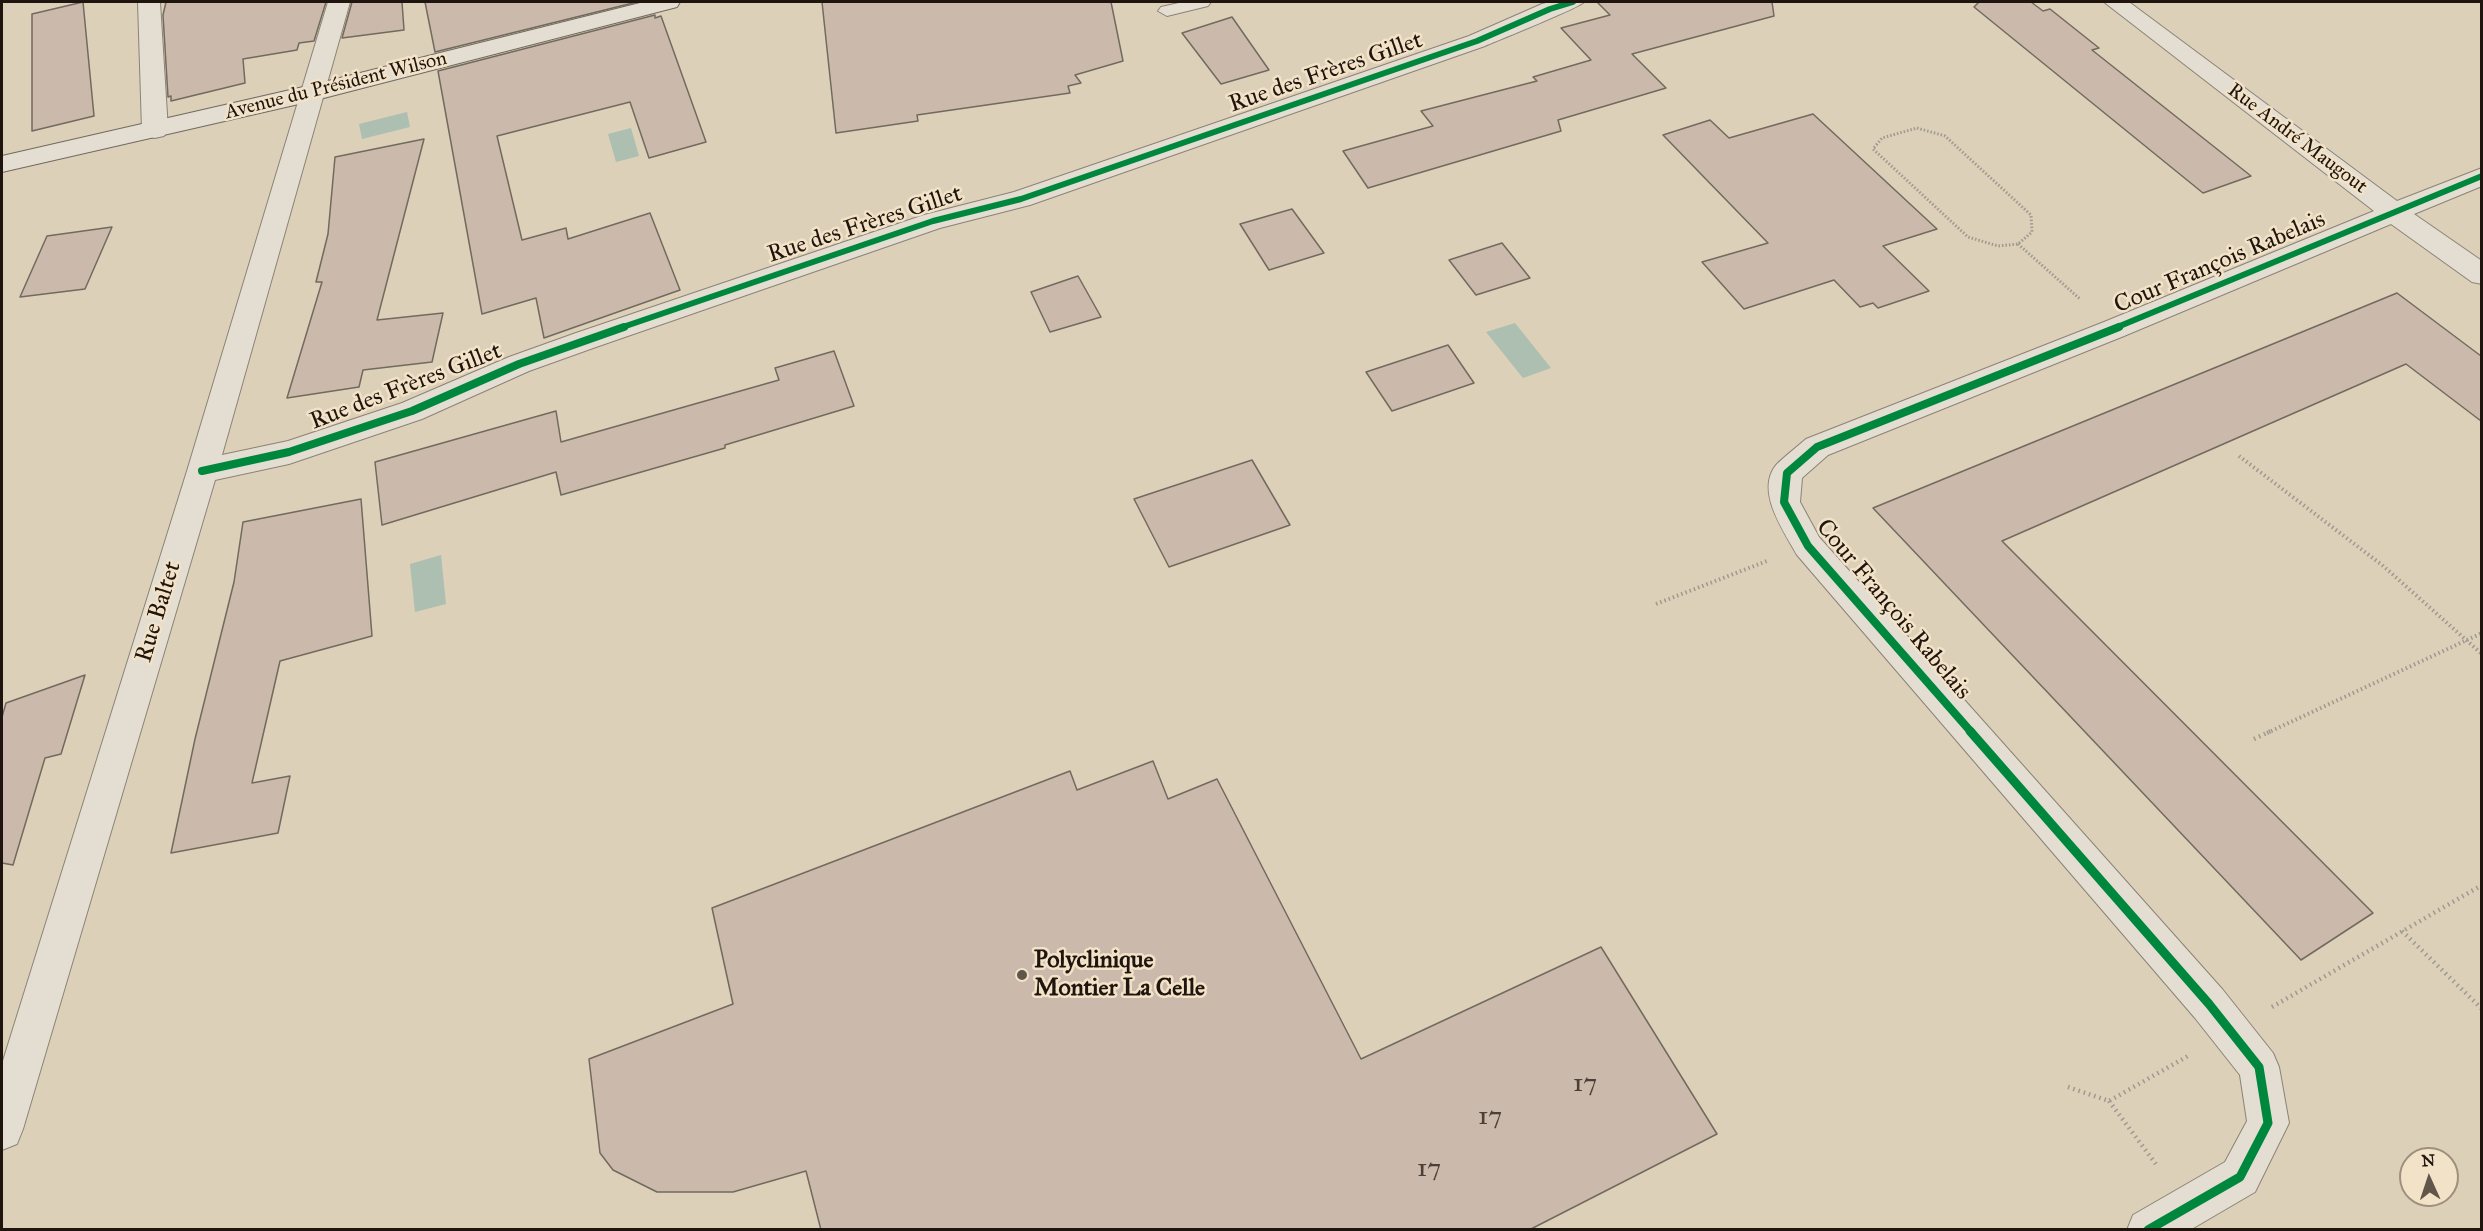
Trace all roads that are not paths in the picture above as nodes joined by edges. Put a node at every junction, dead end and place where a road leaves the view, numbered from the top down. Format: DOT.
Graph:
graph roads {
  1 [pos="149,2"];
  2 [pos="339,2"];
  3 [pos="669,2"];
  4 [pos="1202,2"];
  5 [pos="1573,2"];
  6 [pos="2115,2"];
  7 [pos="1167,11"];
  8 [pos="312,93"];
  9 [pos="155,130"];
  10 [pos="2,164"];
  11 [pos="2481,176"];
  12 [pos="2393,212"];
  13 [pos="2481,274"];
  14 [pos="202,471"];
  15 [pos="2,1129"];
  16 [pos="2148,1230"];
  1 -- 9 [label="street"];
  2 -- 8 [label="street, Rue Baltet"];
  3 -- 8 [label="street, Avenue du Président Wilson"];
  4 -- 7 [label="lane"];
  5 -- 14 [label="street, Rue des Frères Gillet"];
  6 -- 12 [label="street, Rue André Maugout"];
  8 -- 9 [label="street, Avenue du Président Wilson"];
  8 -- 14 [label="street, Rue Baltet"];
  9 -- 10 [label="street, Avenue du Président Wilson"];
  11 -- 12 [label="street, Cour François Rabelais"];
  12 -- 13 [label="street, Rue André Maugout"];
  12 -- 16 [label="street, Cour François Rabelais"];
  14 -- 15 [label="street, Rue Baltet"];
}
